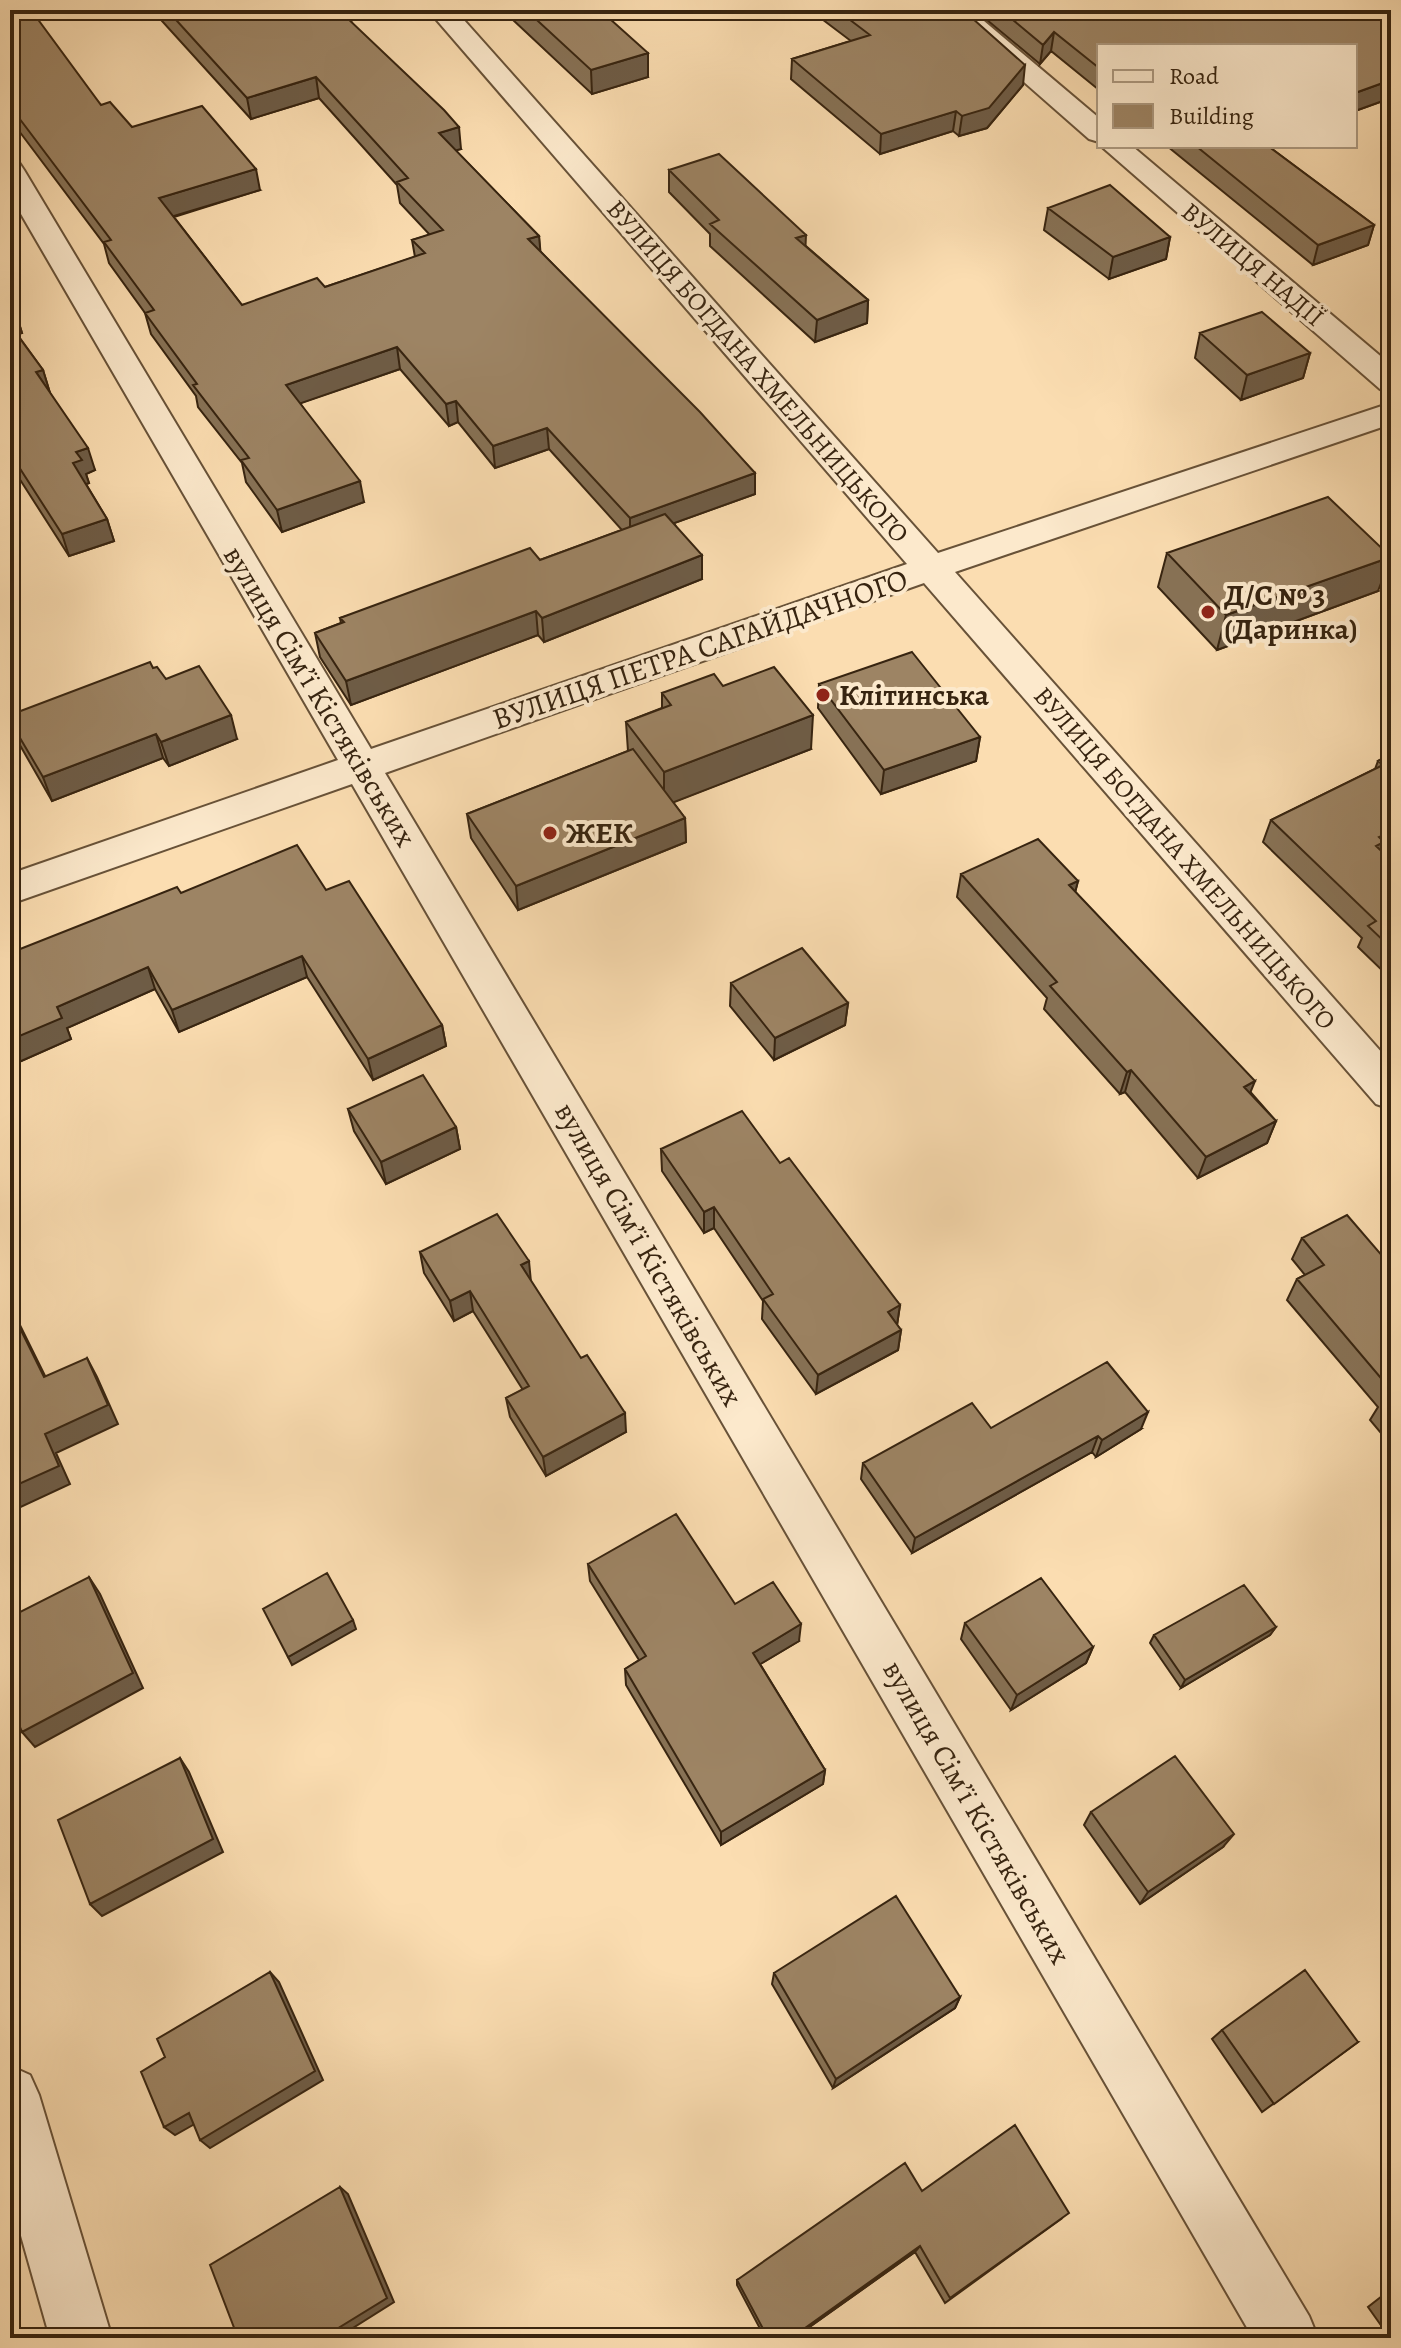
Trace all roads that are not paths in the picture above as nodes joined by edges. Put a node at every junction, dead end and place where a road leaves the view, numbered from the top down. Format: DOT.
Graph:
graph roads {
  1 [pos="441,10"];
  2 [pos="955,10"];
  3 [pos="1097,131"];
  4 [pos="1117,148"];
  5 [pos="10,170"];
  6 [pos="1391,382"];
  7 [pos="1391,413"];
  8 [pos="931,568"];
  9 [pos="362,767"];
  10 [pos="10,889"];
  11 [pos="1391,1092"];
  12 [pos="10,2095"];
  13 [pos="81,2338"];
  14 [pos="1287,2338"];
  1 -- 8 [label="street, ВУЛИЦЯ БОГДАНА ХМЕЛЬНИЦЬКОГО"];
  2 -- 3 [label="street"];
  4 -- 6 [label="street, ВУЛИЦЯ НАДІЇ"];
  5 -- 9 [label="street, вулиця Сімʼї Кістяківських"];
  7 -- 8 [label="street, ВУЛИЦЯ ПЕТРА САГАЙДАЧНОГО"];
  8 -- 9 [label="street, ВУЛИЦЯ ПЕТРА САГАЙДАЧНОГО"];
  8 -- 11 [label="street, ВУЛИЦЯ БОГДАНА ХМЕЛЬНИЦЬКОГО"];
  9 -- 10 [label="street, ВУЛИЦЯ ПЕТРА САГАЙДАЧНОГО"];
  9 -- 14 [label="street, вулиця Сімʼї Кістяківських"];
  12 -- 13 [label="street"];
}
